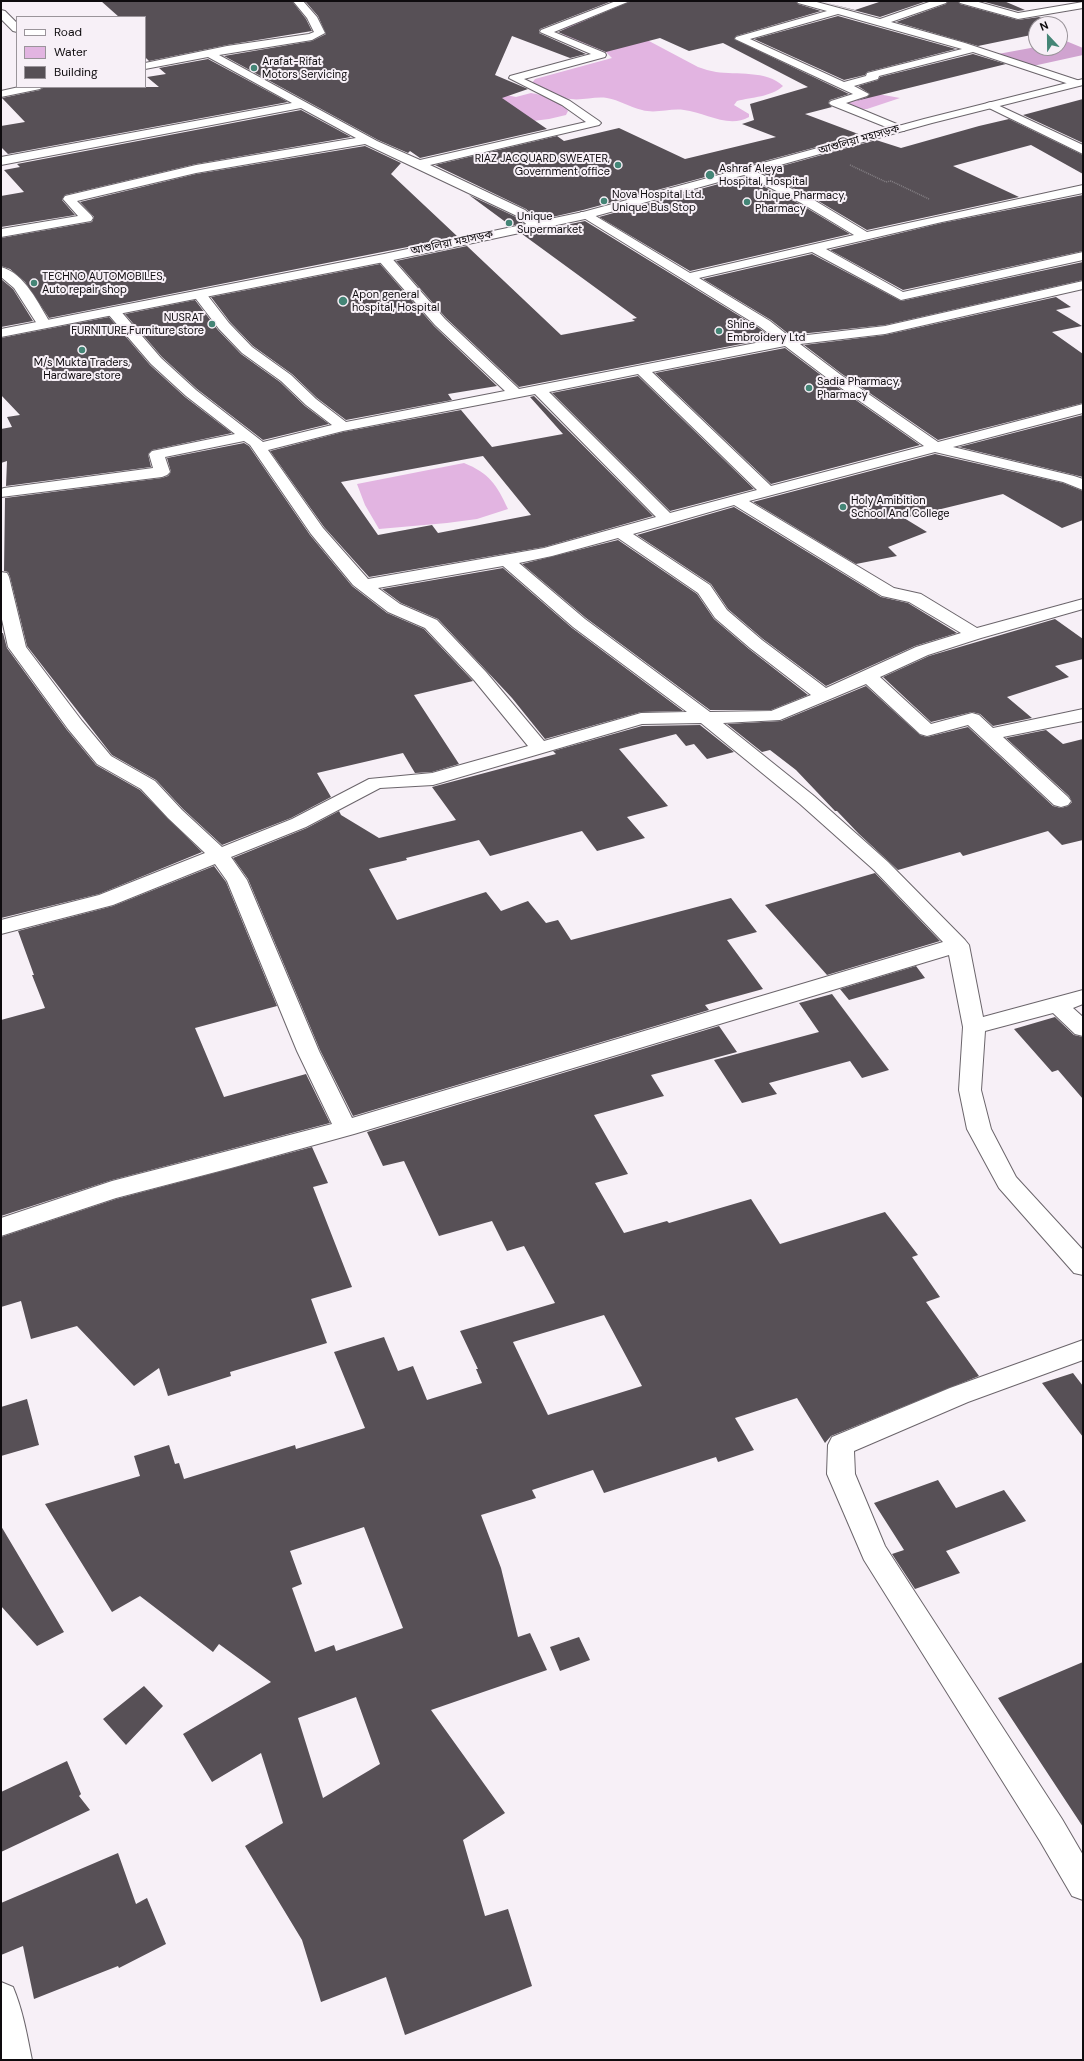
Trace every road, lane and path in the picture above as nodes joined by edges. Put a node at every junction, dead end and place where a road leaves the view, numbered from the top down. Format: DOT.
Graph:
graph roads {
  1 [pos="298,1"];
  2 [pos="625,1"];
  3 [pos="802,1"];
  4 [pos="942,1"];
  5 [pos="964,1"];
  6 [pos="1076,1"];
  7 [pos="1083,4"];
  8 [pos="838,11"];
  9 [pos="1,13"];
  10 [pos="880,23"];
  11 [pos="16,28"];
  12 [pos="973,49"];
  13 [pos="210,54"];
  14 [pos="146,66"];
  15 [pos="1079,82"];
  16 [pos="844,85"];
  17 [pos="31,88"];
  18 [pos="1,94"];
  19 [pos="302,105"];
  20 [pos="991,105"];
  21 [pos="900,129"];
  22 [pos="366,140"];
  23 [pos="1083,150"];
  24 [pos="819,151"];
  25 [pos="1,161"];
  26 [pos="418,164"];
  27 [pos="746,171"];
  28 [pos="1083,189"];
  29 [pos="960,214"];
  30 [pos="585,215"];
  31 [pos="536,226"];
  32 [pos="1,233"];
  33 [pos="865,236"];
  34 [pos="814,248"];
  35 [pos="1083,256"];
  36 [pos="384,258"];
  37 [pos="1,271"];
  38 [pos="688,277"];
  39 [pos="1083,285"];
  40 [pos="200,295"];
  41 [pos="113,311"];
  42 [pos="44,324"];
  43 [pos="1,333"];
  44 [pos="788,341"];
  45 [pos="642,370"];
  46 [pos="539,390"];
  47 [pos="516,394"];
  48 [pos="1083,408"];
  49 [pos="343,427"];
  50 [pos="247,436"];
  51 [pos="259,448"];
  52 [pos="937,448"];
  53 [pos="1083,485"];
  54 [pos="768,492"];
  55 [pos="2,493"];
  56 [pos="736,500"];
  57 [pos="667,519"];
  58 [pos="621,533"];
  59 [pos="506,560"];
  60 [pos="1,577"];
  61 [pos="365,585"];
  62 [pos="1083,604"];
  63 [pos="975,634"];
  64 [pos="868,676"];
  65 [pos="824,696"];
  66 [pos="1083,715"];
  67 [pos="706,718"];
  68 [pos="988,735"];
  69 [pos="540,748"];
  70 [pos="1061,801"];
  71 [pos="219,855"];
  72 [pos="1,927"];
  73 [pos="958,945"];
  74 [pos="1083,997"];
  75 [pos="1057,1005"];
  76 [pos="974,1027"];
  77 [pos="1083,1029"];
  78 [pos="346,1128"];
  79 [pos="1,1227"];
  80 [pos="1083,1266"];
  81 [pos="1083,1350"];
  82 [pos="1083,1885"];
  83 [pos="1,1999"];
  84 [pos="15,2060"];
  1 -- 13 [label="main road"];
  2 -- 26 [label="main road"];
  3 -- 8 [label="main road"];
  4 -- 10 [label="main road"];
  5 -- 7 [label="main road"];
  6 -- 7 [label="main road"];
  8 -- 10 [label="main road"];
  8 -- 16 [label="main road"];
  9 -- 11 [label="main road"];
  10 -- 12 [label="main road"];
  12 -- 15 [label="main road"];
  12 -- 16 [label="main road"];
  13 -- 14 [label="main road"];
  13 -- 19 [label="main road"];
  15 -- 20 [label="main road, আশুলিয়া মহাসড়ক"];
  16 -- 21 [label="main road"];
  17 -- 18 [label="main road"];
  19 -- 22 [label="main road"];
  19 -- 25 [label="main road"];
  20 -- 21 [label="main road, আশুলিয়া মহাসড়ক"];
  20 -- 23 [label="main road"];
  21 -- 24 [label="main road, আশুলিয়া মহাসড়ক"];
  22 -- 26 [label="main road"];
  22 -- 32 [label="main road"];
  24 -- 27 [label="main road, আশুলিয়া মহাসড়ক"];
  24 -- 29 [label="path"];
  26 -- 31 [label="main road"];
  27 -- 30 [label="main road, আশুলিয়া মহাসড়ক"];
  27 -- 33 [label="main road"];
  28 -- 29 [label="main road"];
  29 -- 33 [label="main road"];
  30 -- 31 [label="main road, আশুলিয়া মহাসড়ক"];
  30 -- 38 [label="main road"];
  31 -- 36 [label="main road, আশুলিয়া মহাসড়ক"];
  33 -- 34 [label="main road"];
  34 -- 35 [label="main road"];
  34 -- 38 [label="main road"];
  36 -- 40 [label="main road, আশুলিয়া মহাসড়ক"];
  36 -- 47 [label="main road"];
  37 -- 42 [label="main road"];
  38 -- 44 [label="main road"];
  39 -- 44 [label="main road"];
  40 -- 41 [label="main road, আশুলিয়া মহাসড়ক"];
  40 -- 49 [label="main road"];
  41 -- 42 [label="main road, আশুলিয়া মহাসড়ক"];
  41 -- 50 [label="main road"];
  42 -- 43 [label="main road, আশুলিয়া মহাসড়ক"];
  44 -- 45 [label="main road"];
  44 -- 52 [label="main road"];
  45 -- 46 [label="main road"];
  45 -- 54 [label="main road"];
  46 -- 47 [label="main road"];
  46 -- 57 [label="main road"];
  47 -- 49 [label="main road"];
  48 -- 52 [label="main road"];
  49 -- 51 [label="main road"];
  50 -- 51 [label="main road"];
  50 -- 55 [label="main road"];
  51 -- 61 [label="main road"];
  52 -- 53 [label="main road"];
  52 -- 54 [label="main road"];
  54 -- 56 [label="main road"];
  56 -- 57 [label="main road"];
  56 -- 63 [label="main road"];
  57 -- 58 [label="main road"];
  58 -- 59 [label="main road"];
  58 -- 65 [label="main road"];
  59 -- 61 [label="main road"];
  59 -- 67 [label="main road"];
  60 -- 71 [label="main road"];
  61 -- 69 [label="main road"];
  62 -- 63 [label="main road"];
  63 -- 64 [label="main road"];
  64 -- 65 [label="main road"];
  64 -- 68 [label="main road"];
  65 -- 67 [label="main road"];
  66 -- 68 [label="main road"];
  67 -- 69 [label="main road"];
  67 -- 73 [label="main road"];
  68 -- 70 [label="main road"];
  69 -- 71 [label="main road"];
  71 -- 72 [label="main road"];
  71 -- 78 [label="main road"];
  73 -- 76 [label="main road"];
  73 -- 78 [label="main road"];
  74 -- 75 [label="main road"];
  75 -- 76 [label="main road"];
  75 -- 77 [label="main road"];
  76 -- 80 [label="main road"];
  78 -- 79 [label="main road"];
  81 -- 82 [label="main road"];
  83 -- 84 [label="main road"];
}
